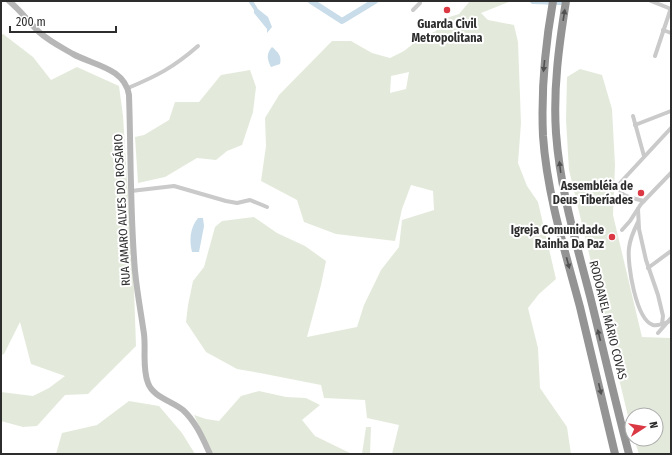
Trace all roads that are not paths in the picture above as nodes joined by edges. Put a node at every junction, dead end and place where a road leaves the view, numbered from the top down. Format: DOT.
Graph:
graph roads {
  1 [pos="9,1"];
  2 [pos="553,1"];
  3 [pos="566,1"];
  4 [pos="651,1"];
  5 [pos="422,2"];
  6 [pos="671,8"];
  7 [pos="413,10"];
  8 [pos="664,30"];
  9 [pos="671,34"];
  10 [pos="198,46"];
  11 [pos="655,56"];
  12 [pos="128,88"];
  13 [pos="671,111"];
  14 [pos="633,116"];
  15 [pos="635,125"];
  16 [pos="671,128"];
  17 [pos="644,156"];
  18 [pos="671,174"];
  19 [pos="131,191"];
  20 [pos="644,201"];
  21 [pos="267,206"];
  22 [pos="638,209"];
  23 [pos="638,222"];
  24 [pos="622,230"];
  25 [pos="671,251"];
  26 [pos="648,268"];
  27 [pos="669,320"];
  28 [pos="662,324"];
  29 [pos="658,333"];
  30 [pos="210,454"];
  31 [pos="615,454"];
  32 [pos="629,454"];
  1 -- 12 [label="street"];
  2 -- 31 [label="highway, RODOANEL MÁRIO COVAS, one-way"];
  32 -- 3 [label="highway, RODOANEL MÁRIO COVAS, one-way"];
  4 -- 6 [label="street"];
  5 -- 7 [label="street"];
  6 -- 8 [label="street"];
  8 -- 9 [label="street"];
  8 -- 11 [label="street"];
  10 -- 12 [label="street"];
  12 -- 19 [label="street, RUA AMARO ALVES DO ROSÁRIO"];
  13 -- 15 [label="street"];
  14 -- 15 [label="street"];
  15 -- 17 [label="street"];
  16 -- 17 [label="street"];
  17 -- 20 [label="street"];
  18 -- 20 [label="street"];
  19 -- 21 [label="street"];
  19 -- 30 [label="street, RUA AMARO ALVES DO ROSÁRIO"];
  20 -- 22 [label="street"];
  22 -- 23 [label="street"];
  22 -- 24 [label="street"];
  23 -- 26 [label="street"];
  23 -- 28 [label="street"];
  25 -- 26 [label="street"];
  26 -- 28 [label="street"];
  27 -- 28 [label="street"];
  27 -- 29 [label="street"];
}
